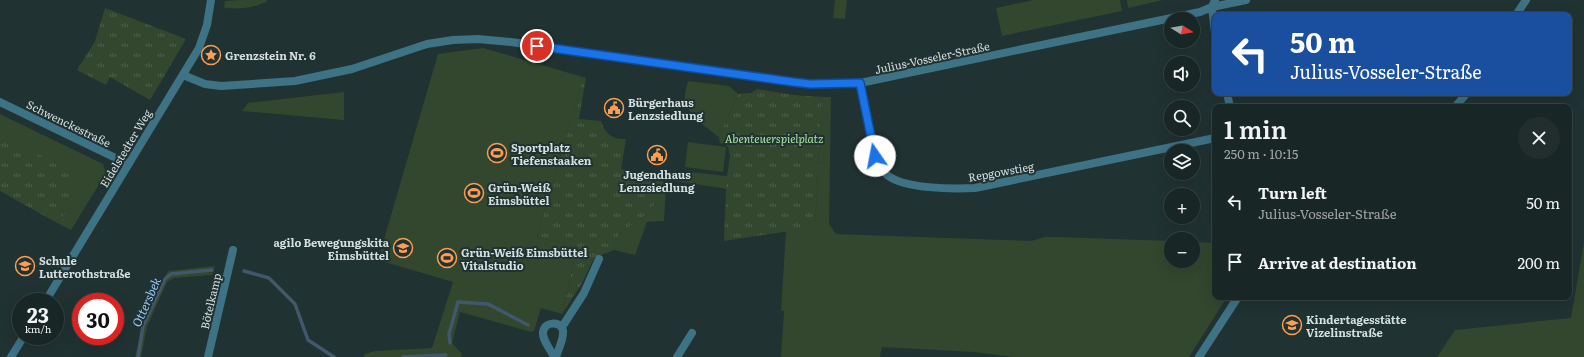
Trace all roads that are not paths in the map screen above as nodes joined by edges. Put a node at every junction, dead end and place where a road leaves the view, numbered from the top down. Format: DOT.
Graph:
graph roads {
  1 [pos="211,0"];
  2 [pos="1246,0"];
  3 [pos="1526,0"];
  4 [pos="1213,3"];
  5 [pos="1518,12"];
  6 [pos="183,75"];
  7 [pos="860,83"];
  8 [pos="1464,96"];
  9 [pos="0,102"];
  10 [pos="1458,104"];
  11 [pos="1212,139"];
  12 [pos="128,164"];
  13 [pos="233,250"];
  14 [pos="600,259"];
  15 [pos="50,293"];
  16 [pos="1236,300"];
  17 [pos="562,327"];
  18 [pos="692,333"];
  19 [pos="18,345"];
  20 [pos="11,357"];
  21 [pos="208,357"];
  22 [pos="555,357"];
  23 [pos="677,357"];
  24 [pos="1199,357"];
  1 -- 6 [label="street, Eidelstedter Weg"];
  2 -- 4 [label="street, Julius-Vosseler-Straße"];
  3 -- 5 [label="street"];
  4 -- 7 [label="street, Julius-Vosseler-Straße"];
  6 -- 7 [label="street, Julius-Vosseler-Straße"];
  6 -- 12 [label="street, Eidelstedter Weg"];
  7 -- 11 [label="street, Repgowstieg"];
  8 -- 10 [label="street"];
  9 -- 12 [label="street, Schwenckestraße"];
  12 -- 15 [label="street, Eidelstedter Weg"];
  13 -- 21 [label="street, Bötelkamp"];
  14 -- 17 [label="street"];
  16 -- 24 [label="street"];
  17 -- 22 [label="street"];
  17 -- 22 [label="street"];
  18 -- 23 [label="street"];
  19 -- 20 [label="street"];
}
